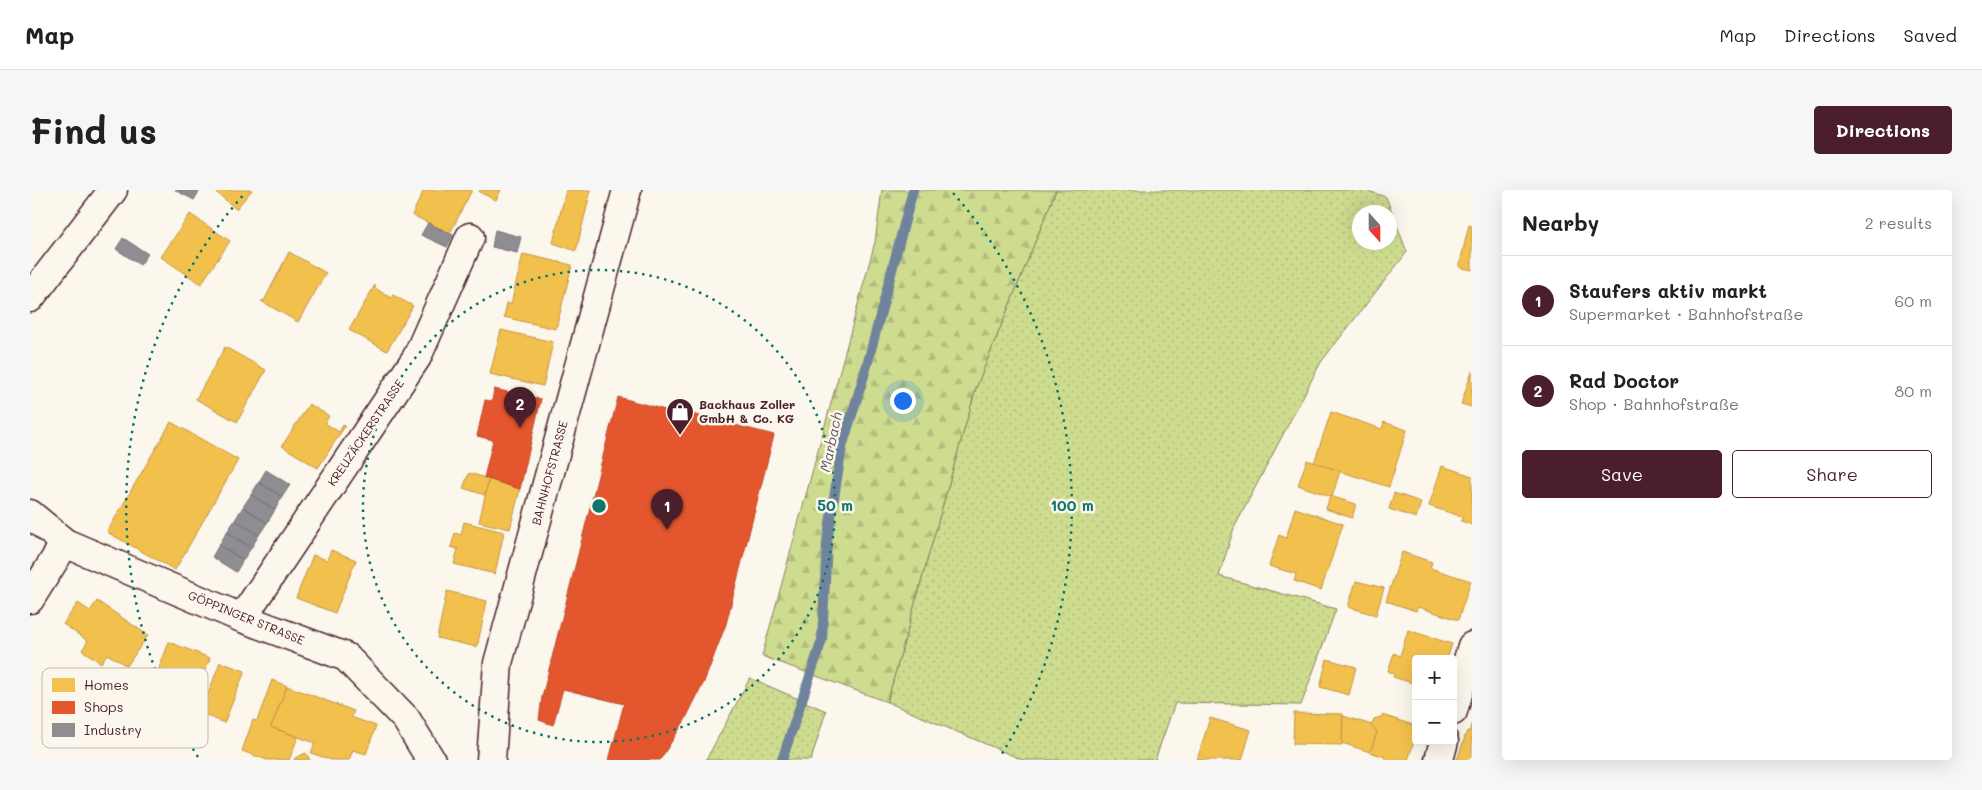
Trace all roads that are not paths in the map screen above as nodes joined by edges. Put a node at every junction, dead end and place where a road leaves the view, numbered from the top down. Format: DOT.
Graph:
graph roads {
  1 [pos="113,190"];
  2 [pos="627,190"];
  3 [pos="470,237"];
  4 [pos="30,298"];
  5 [pos="30,514"];
  6 [pos="65,543"];
  7 [pos="30,599"];
  8 [pos="242,618"];
  9 [pos="1472,646"];
  10 [pos="1456,700"];
  11 [pos="1443,745"];
  12 [pos="431,760"];
  13 [pos="491,760"];
  14 [pos="1439,760"];
  1 -- 4 [label="street"];
  2 -- 13 [label="street, BAHNHOFSTRASSE"];
  3 -- 8 [label="street, KREUZÄCKERSTRASSE"];
  5 -- 6 [label="street, GÖPPINGER STRASSE"];
  6 -- 7 [label="street"];
  6 -- 8 [label="street, GÖPPINGER STRASSE"];
  8 -- 12 [label="street, GÖPPINGER STRASSE"];
  9 -- 10 [label="street"];
  11 -- 14 [label="street"];
}
